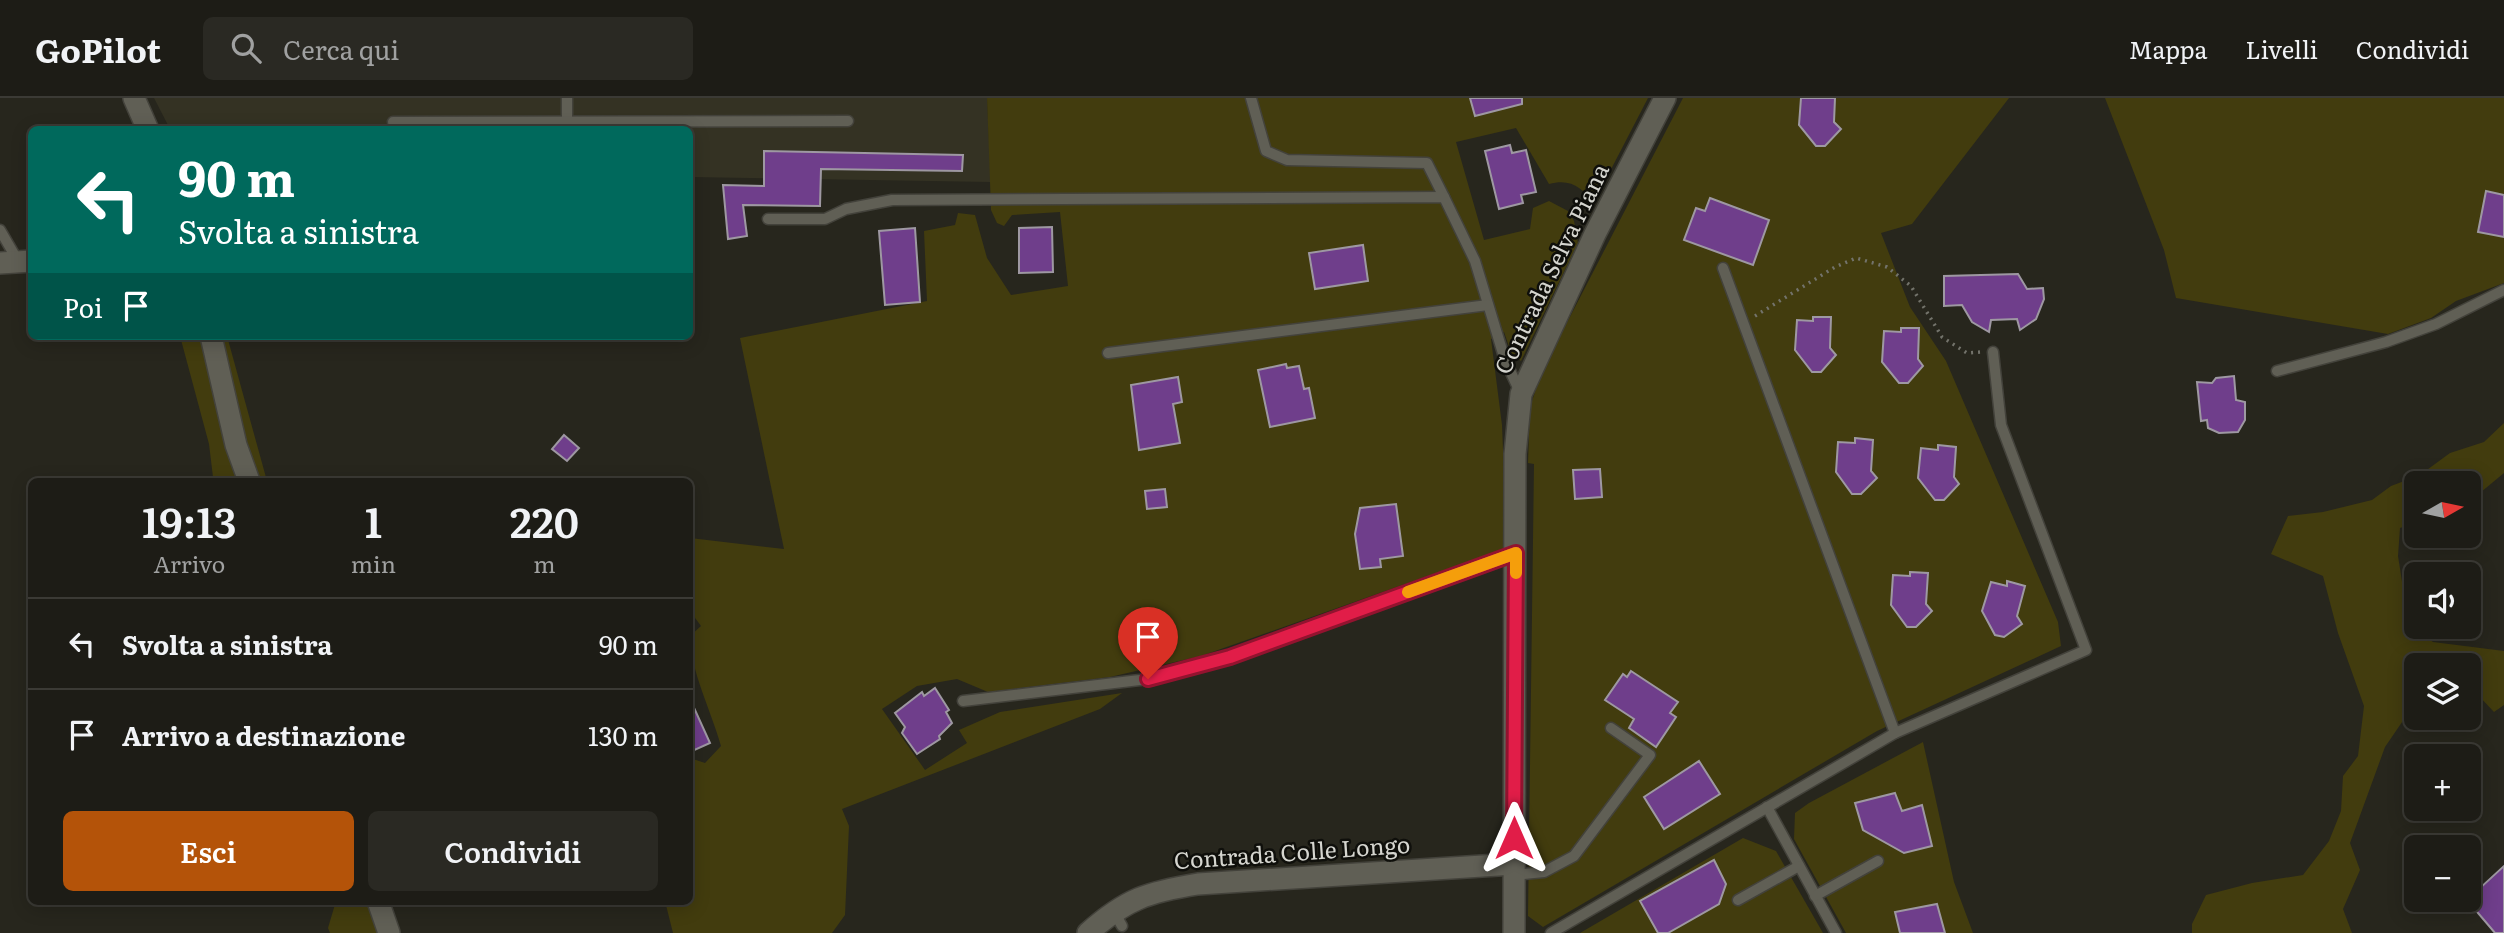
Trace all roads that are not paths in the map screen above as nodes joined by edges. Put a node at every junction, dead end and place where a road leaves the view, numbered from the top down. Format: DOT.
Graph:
graph roads {
  1 [pos="134,98"];
  2 [pos="566,98"];
  3 [pos="1251,98"];
  4 [pos="1665,98"];
  5 [pos="848,121"];
  6 [pos="393,122"];
  7 [pos="567,122"];
  8 [pos="146,126"];
  9 [pos="1444,197"];
  10 [pos="768,219"];
  11 [pos="0,230"];
  12 [pos="16,262"];
  13 [pos="1723,268"];
  14 [pos="2504,289"];
  15 [pos="1488,305"];
  16 [pos="212,340"];
  17 [pos="1993,352"];
  18 [pos="1108,353"];
  19 [pos="2277,371"];
  20 [pos="1521,394"];
  21 [pos="248,478"];
  22 [pos="1516,553"];
  23 [pos="963,701"];
  24 [pos="1611,728"];
  25 [pos="1895,733"];
  26 [pos="1767,807"];
  27 [pos="1878,861"];
  28 [pos="1799,866"];
  29 [pos="1514,870"];
  30 [pos="1815,895"];
  31 [pos="1738,900"];
  32 [pos="379,905"];
  33 [pos="389,933"];
  34 [pos="1087,933"];
  35 [pos="1514,933"];
  36 [pos="1551,933"];
  37 [pos="1836,933"];
  1 -- 8 [label="street"];
  2 -- 7 [label="lane"];
  3 -- 9 [label="lane"];
  4 -- 20 [label="street, Contrada Selva Piana"];
  5 -- 7 [label="lane"];
  6 -- 7 [label="lane"];
  9 -- 10 [label="lane"];
  9 -- 15 [label="lane"];
  11 -- 12 [label="lane"];
  13 -- 25 [label="lane"];
  14 -- 19 [label="lane"];
  15 -- 18 [label="lane"];
  15 -- 20 [label="lane"];
  16 -- 21 [label="street"];
  17 -- 25 [label="lane"];
  20 -- 22 [label="street, Contrada Selva Piana"];
  22 -- 23 [label="lane"];
  22 -- 29 [label="street, Contrada Selva Piana"];
  24 -- 29 [label="lane"];
  25 -- 26 [label="lane"];
  26 -- 28 [label="lane"];
  26 -- 36 [label="lane"];
  27 -- 30 [label="lane"];
  28 -- 30 [label="lane"];
  28 -- 31 [label="lane"];
  29 -- 34 [label="street, Contrada Colle Longo"];
  29 -- 35 [label="street, Contrada Selva Piana"];
  30 -- 37 [label="lane"];
  32 -- 33 [label="street"];
}
